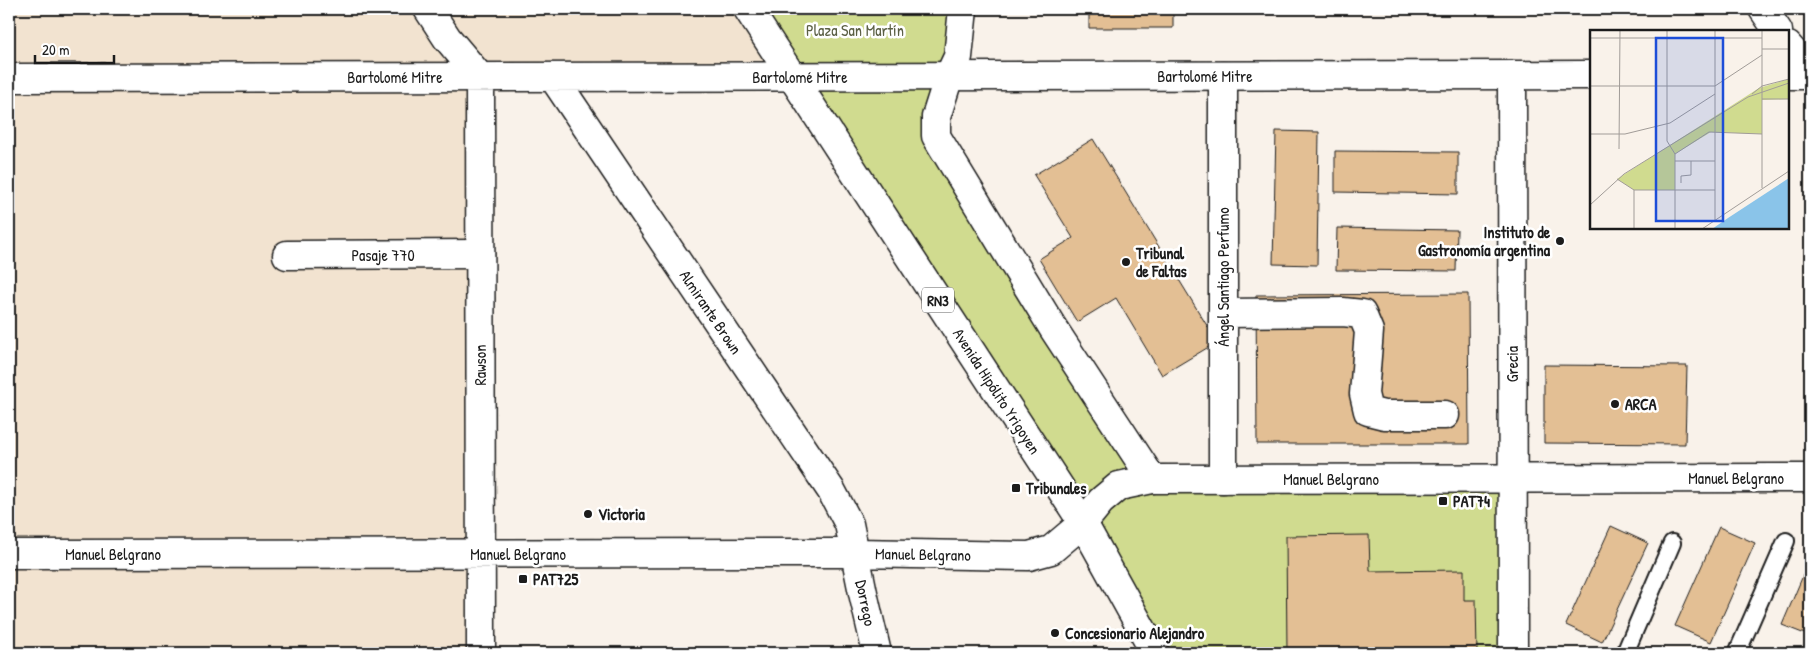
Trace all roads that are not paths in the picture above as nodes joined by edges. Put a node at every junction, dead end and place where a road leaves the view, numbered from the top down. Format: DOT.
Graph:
graph roads {
  1 [pos="428,9"];
  2 [pos="748,9"];
  3 [pos="963,9"];
  4 [pos="1763,9"];
  5 [pos="1777,30"];
  6 [pos="1789,47"];
  7 [pos="1810,73"];
  8 [pos="1512,75"];
  9 [pos="1590,75"];
  10 [pos="1789,75"];
  11 [pos="949,76"];
  12 [pos="1223,76"];
  13 [pos="480,77"];
  14 [pos="553,77"];
  15 [pos="793,77"];
  16 [pos="9,78"];
  17 [pos="480,254"];
  18 [pos="286,256"];
  19 [pos="1223,312"];
  20 [pos="1445,415"];
  21 [pos="1512,478"];
  22 [pos="1810,478"];
  23 [pos="1152,479"];
  24 [pos="1223,479"];
  25 [pos="1084,523"];
  26 [pos="1786,541"];
  27 [pos="1672,543"];
  28 [pos="856,553"];
  29 [pos="9,554"];
  30 [pos="481,554"];
  31 [pos="481,653"];
  32 [pos="877,653"];
  33 [pos="1155,653"];
  34 [pos="1513,653"];
  35 [pos="1625,653"];
  36 [pos="1737,653"];
  1 -- 13 [label="main road"];
  2 -- 15 [label="main road, Avenida Hipólito Yrigoyen / RN3"];
  3 -- 11 [label="main road"];
  4 -- 5 [label="main road"];
  6 -- 7 [label="main road"];
  7 -- 10 [label="main road"];
  8 -- 9 [label="main road, Bartolomé Mitre"];
  8 -- 12 [label="main road, Bartolomé Mitre"];
  8 -- 21 [label="main road, Grecia"];
  11 -- 12 [label="main road, Bartolomé Mitre"];
  11 -- 15 [label="main road, Bartolomé Mitre"];
  11 -- 23 [label="main road"];
  12 -- 19 [label="main road, Ángel Santiago Perfumo"];
  13 -- 14 [label="main road, Bartolomé Mitre"];
  13 -- 16 [label="main road, Bartolomé Mitre"];
  13 -- 17 [label="main road, Rawson"];
  14 -- 15 [label="main road, Bartolomé Mitre"];
  14 -- 28 [label="main road, Almirante Brown"];
  15 -- 25 [label="main road, Avenida Hipólito Yrigoyen / RN3"];
  17 -- 18 [label="main road, Pasaje 770"];
  17 -- 30 [label="main road, Rawson"];
  19 -- 20 [label="main road"];
  19 -- 24 [label="main road, Ángel Santiago Perfumo"];
  21 -- 22 [label="main road, Manuel Belgrano"];
  21 -- 24 [label="main road, Manuel Belgrano"];
  21 -- 34 [label="main road, Grecia"];
  23 -- 24 [label="main road, Manuel Belgrano"];
  23 -- 25 [label="main road, Manuel Belgrano"];
  25 -- 28 [label="main road, Manuel Belgrano"];
  25 -- 33 [label="main road, Avenida Hipólito Yrigoyen / RN3"];
  26 -- 36 [label="lane"];
  27 -- 35 [label="lane"];
  28 -- 30 [label="main road, Manuel Belgrano"];
  28 -- 32 [label="main road, Dorrego"];
  29 -- 30 [label="main road, Manuel Belgrano"];
  30 -- 31 [label="main road, Rawson"];
}
